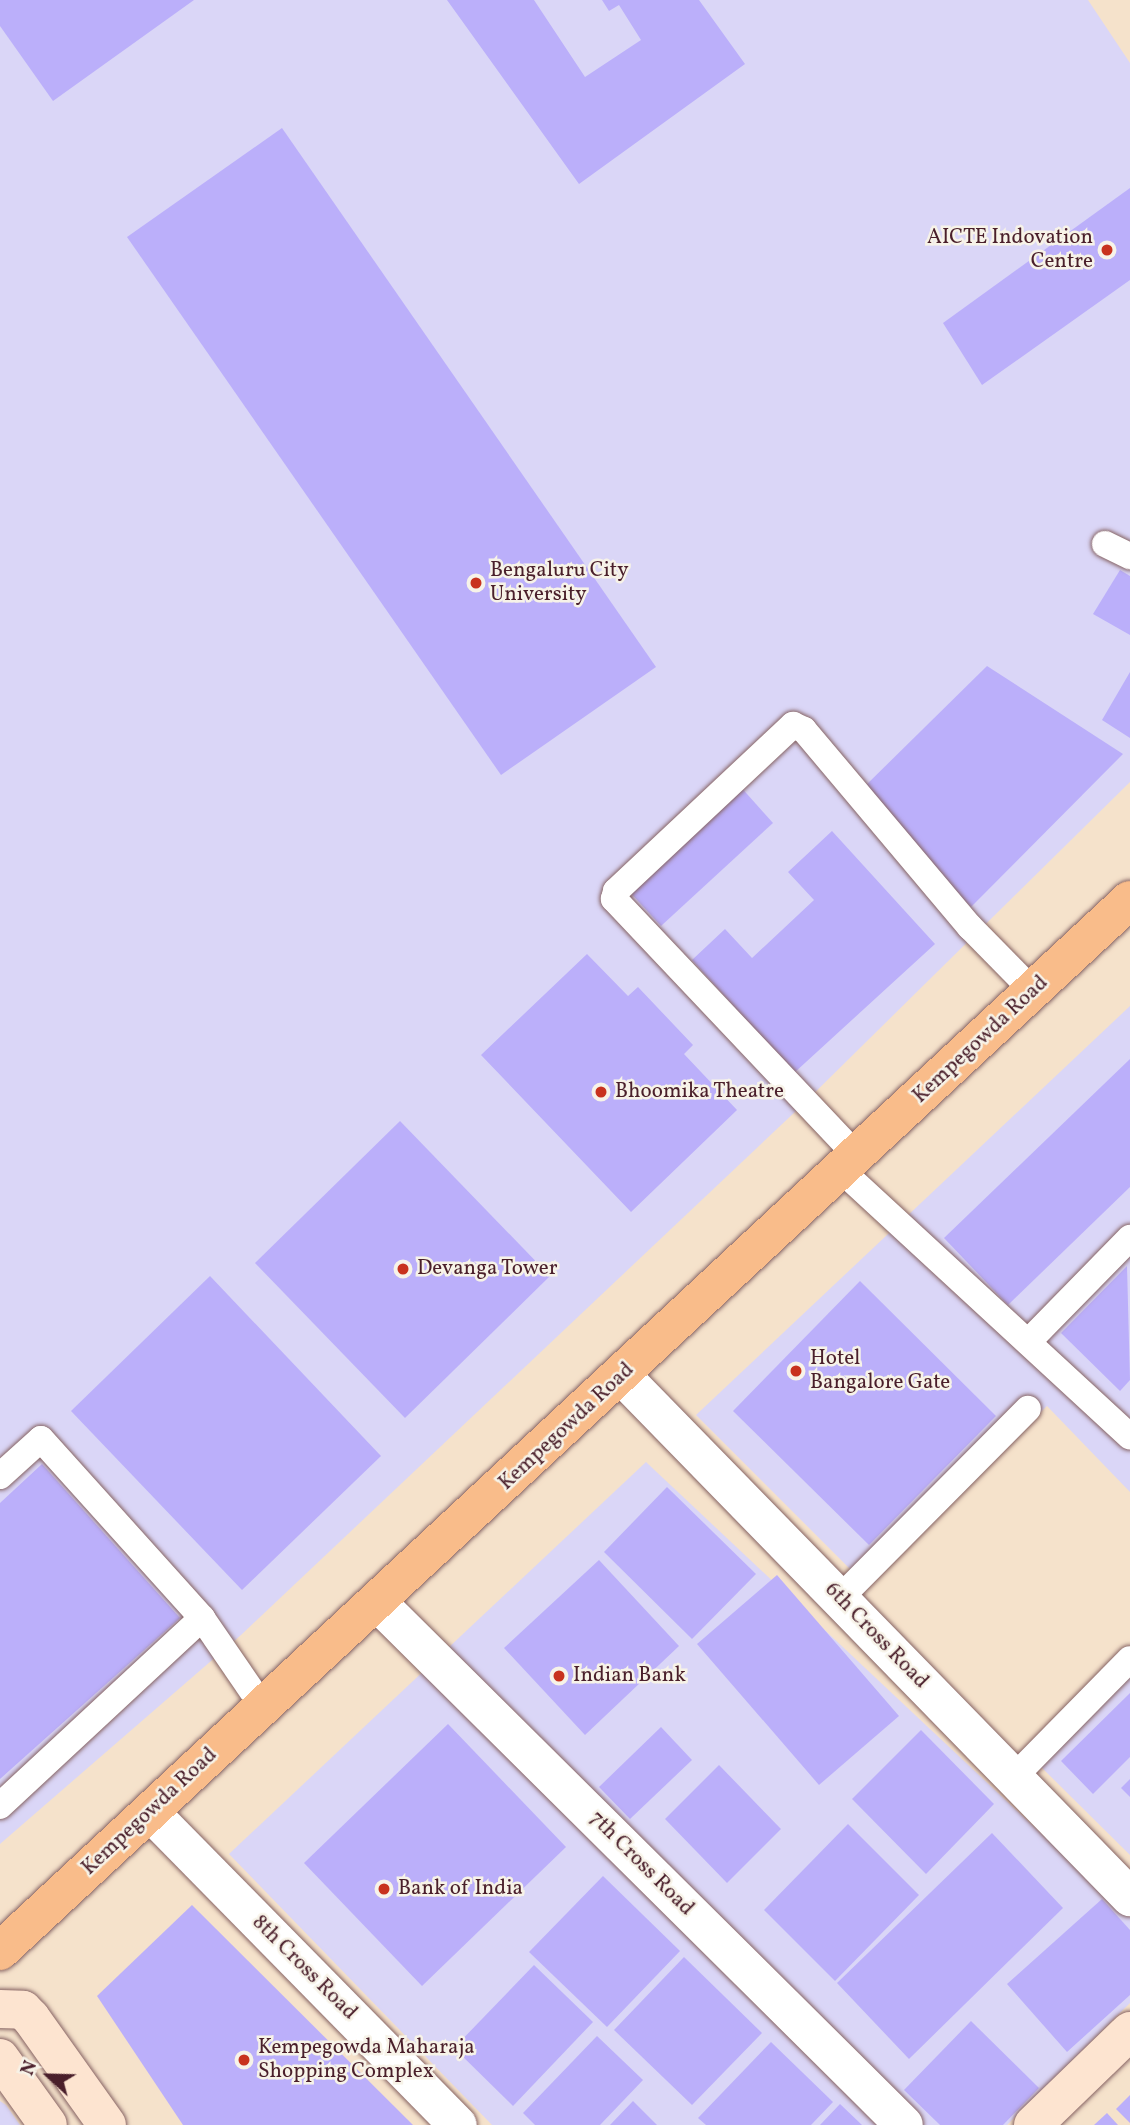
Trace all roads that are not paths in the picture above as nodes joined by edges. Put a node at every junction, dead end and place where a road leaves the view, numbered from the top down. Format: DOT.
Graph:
graph roads {
  1 [pos="1105,544"];
  2 [pos="1130,556"];
  3 [pos="1130,900"];
  4 [pos="1033,991"];
  5 [pos="849,1163"];
  6 [pos="1130,1238"];
  7 [pos="1028,1342"];
  8 [pos="622,1376"];
  9 [pos="1028,1409"];
  10 [pos="1130,1437"];
  11 [pos="0,1476"];
  12 [pos="839,1599"];
  13 [pos="377,1602"];
  14 [pos="202,1618"];
  15 [pos="1130,1659"];
  16 [pos="263,1707"];
  17 [pos="1014,1777"];
  18 [pos="0,1807"];
  19 [pos="150,1812"];
  20 [pos="1130,1897"];
  21 [pos="0,1951"];
  22 [pos="0,2009"];
  23 [pos="1130,2031"];
  24 [pos="0,2058"];
  25 [pos="48,2125"];
  26 [pos="107,2125"];
  27 [pos="458,2125"];
  28 [pos="904,2125"];
  29 [pos="1033,2125"];
  1 -- 2 [label="lane"];
  3 -- 4 [label="main road, Kempegowda Road"];
  4 -- 5 [label="main road, Kempegowda Road"];
  4 -- 5 [label="lane"];
  5 -- 7 [label="lane"];
  5 -- 8 [label="main road, Kempegowda Road"];
  6 -- 7 [label="lane"];
  7 -- 10 [label="lane"];
  8 -- 12 [label="street, 6th Cross Road"];
  8 -- 13 [label="main road, Kempegowda Road"];
  9 -- 12 [label="lane"];
  11 -- 14 [label="lane"];
  12 -- 17 [label="street, 6th Cross Road"];
  13 -- 16 [label="main road, Kempegowda Road"];
  13 -- 28 [label="street, 7th Cross Road"];
  14 -- 16 [label="lane"];
  14 -- 18 [label="lane"];
  15 -- 17 [label="lane"];
  16 -- 19 [label="main road, Kempegowda Road"];
  17 -- 20 [label="street, 6th Cross Road"];
  19 -- 21 [label="main road, Kempegowda Road"];
  19 -- 27 [label="street, 8th Cross Road"];
  22 -- 26 [label="street"];
  23 -- 29 [label="street"];
  24 -- 25 [label="street"];
}
